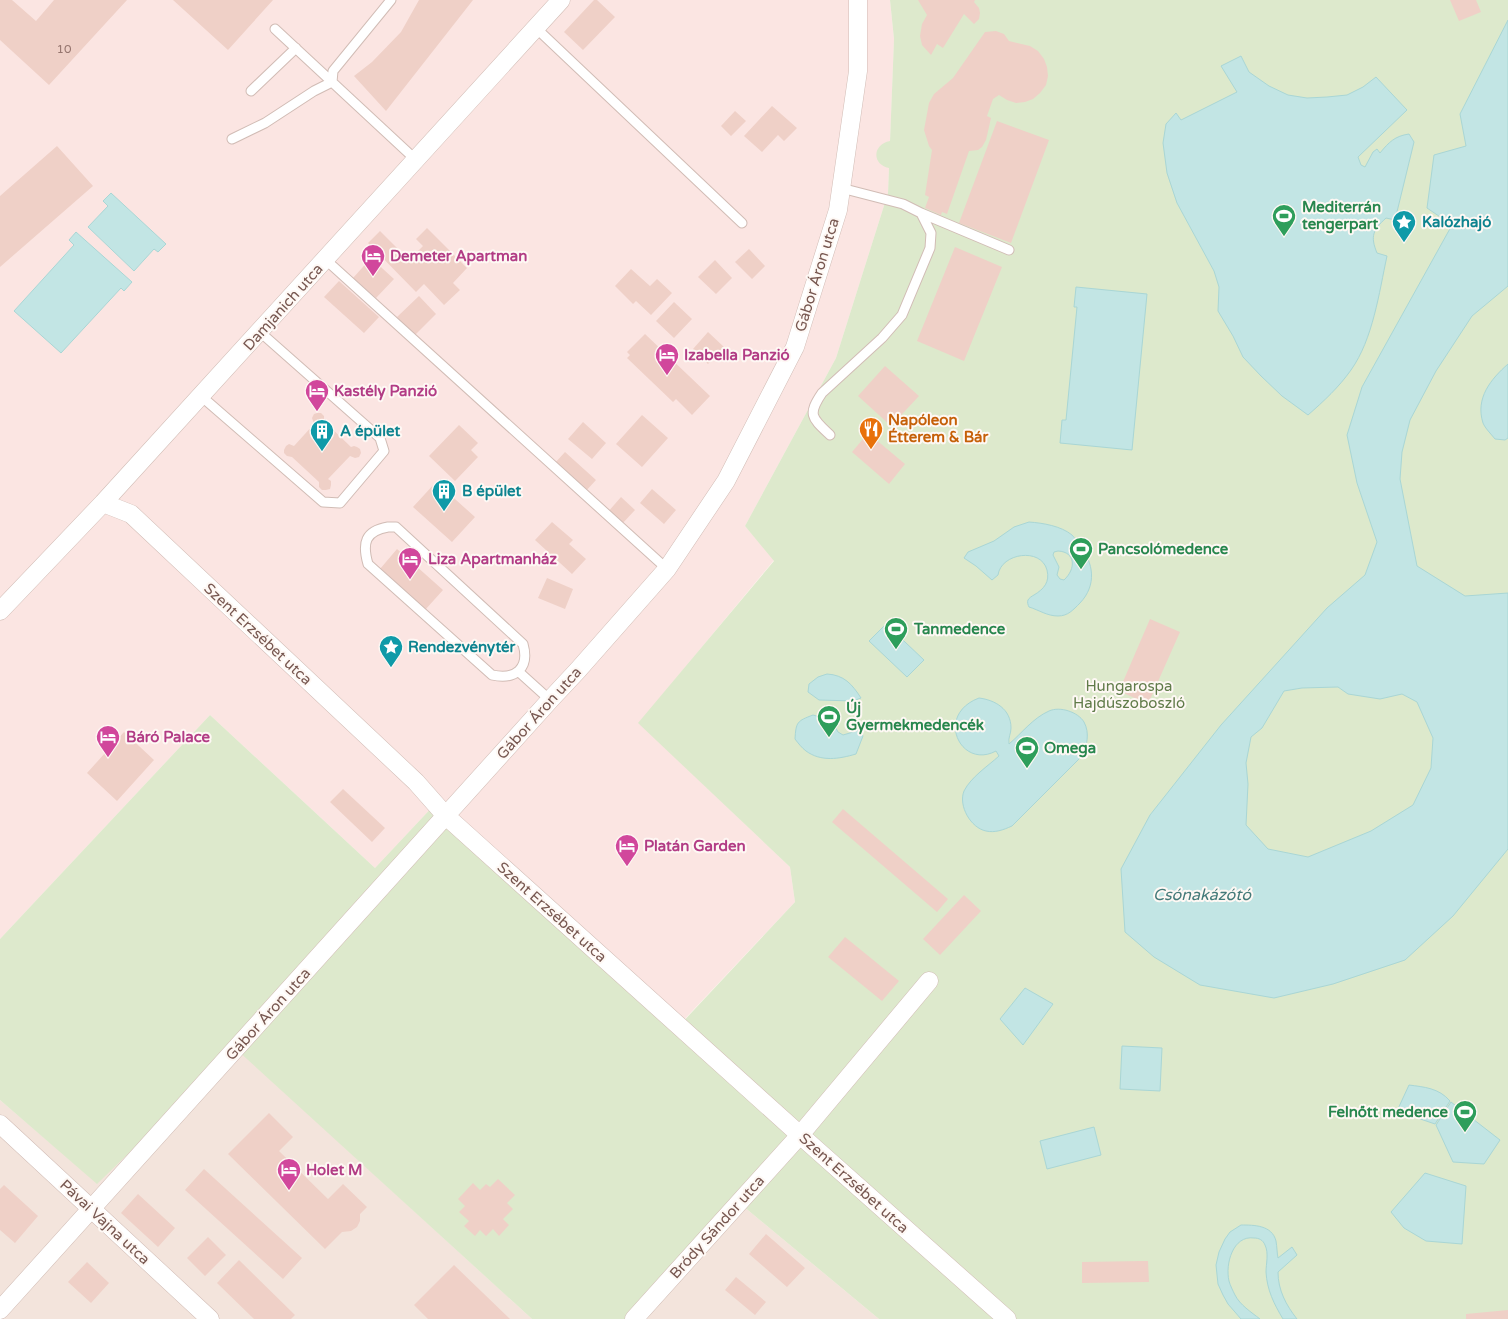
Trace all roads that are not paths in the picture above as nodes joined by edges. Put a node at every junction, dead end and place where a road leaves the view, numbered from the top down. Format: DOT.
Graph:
graph roads {
  1 [pos="391,0"];
  2 [pos="562,0"];
  3 [pos="858,0"];
  4 [pos="536,28"];
  5 [pos="275,29"];
  6 [pos="296,48"];
  7 [pos="332,82"];
  8 [pos="251,91"];
  9 [pos="232,138"];
  10 [pos="416,160"];
  11 [pos="841,188"];
  12 [pos="921,213"];
  13 [pos="742,223"];
  14 [pos="1009,250"];
  15 [pos="326,260"];
  16 [pos="260,332"];
  17 [pos="201,396"];
  18 [pos="830,435"];
  19 [pos="103,503"];
  20 [pos="667,569"];
  21 [pos="0,610"];
  22 [pos="518,672"];
  23 [pos="550,700"];
  24 [pos="446,816"];
  25 [pos="929,981"];
  26 [pos="0,1124"];
  27 [pos="800,1135"];
  28 [pos="92,1210"];
  29 [pos="0,1310"];
  30 [pos="210,1319"];
  31 [pos="634,1319"];
  32 [pos="1007,1319"];
  1 -- 7 [label="lane"];
  2 -- 4 [label="street, Damjanich utca"];
  3 -- 11 [label="street, Gábor Áron utca"];
  4 -- 10 [label="street, Damjanich utca"];
  4 -- 13 [label="lane"];
  5 -- 6 [label="lane"];
  6 -- 7 [label="lane"];
  6 -- 8 [label="lane"];
  7 -- 9 [label="lane"];
  7 -- 10 [label="lane"];
  10 -- 15 [label="street, Damjanich utca"];
  11 -- 12 [label="lane"];
  11 -- 20 [label="street, Gábor Áron utca"];
  12 -- 14 [label="lane"];
  12 -- 18 [label="lane"];
  15 -- 16 [label="street, Damjanich utca"];
  15 -- 20 [label="lane"];
  16 -- 17 [label="street, Damjanich utca"];
  16 -- 17 [label="lane"];
  17 -- 19 [label="street, Damjanich utca"];
  19 -- 21 [label="street, Damjanich utca"];
  19 -- 24 [label="street, Szent Erzsébet utca"];
  20 -- 23 [label="street, Gábor Áron utca"];
  22 -- 22 [label="lane"];
  22 -- 23 [label="lane"];
  23 -- 24 [label="street, Gábor Áron utca"];
  24 -- 27 [label="street, Szent Erzsébet utca"];
  24 -- 28 [label="street, Gábor Áron utca"];
  25 -- 27 [label="street, Bródy Sándor utca"];
  26 -- 28 [label="street, Pávai Vajna utca"];
  27 -- 31 [label="street, Bródy Sándor utca"];
  27 -- 32 [label="street, Szent Erzsébet utca"];
  28 -- 29 [label="street, Gábor Áron utca"];
  28 -- 30 [label="street, Pávai Vajna utca"];
}
